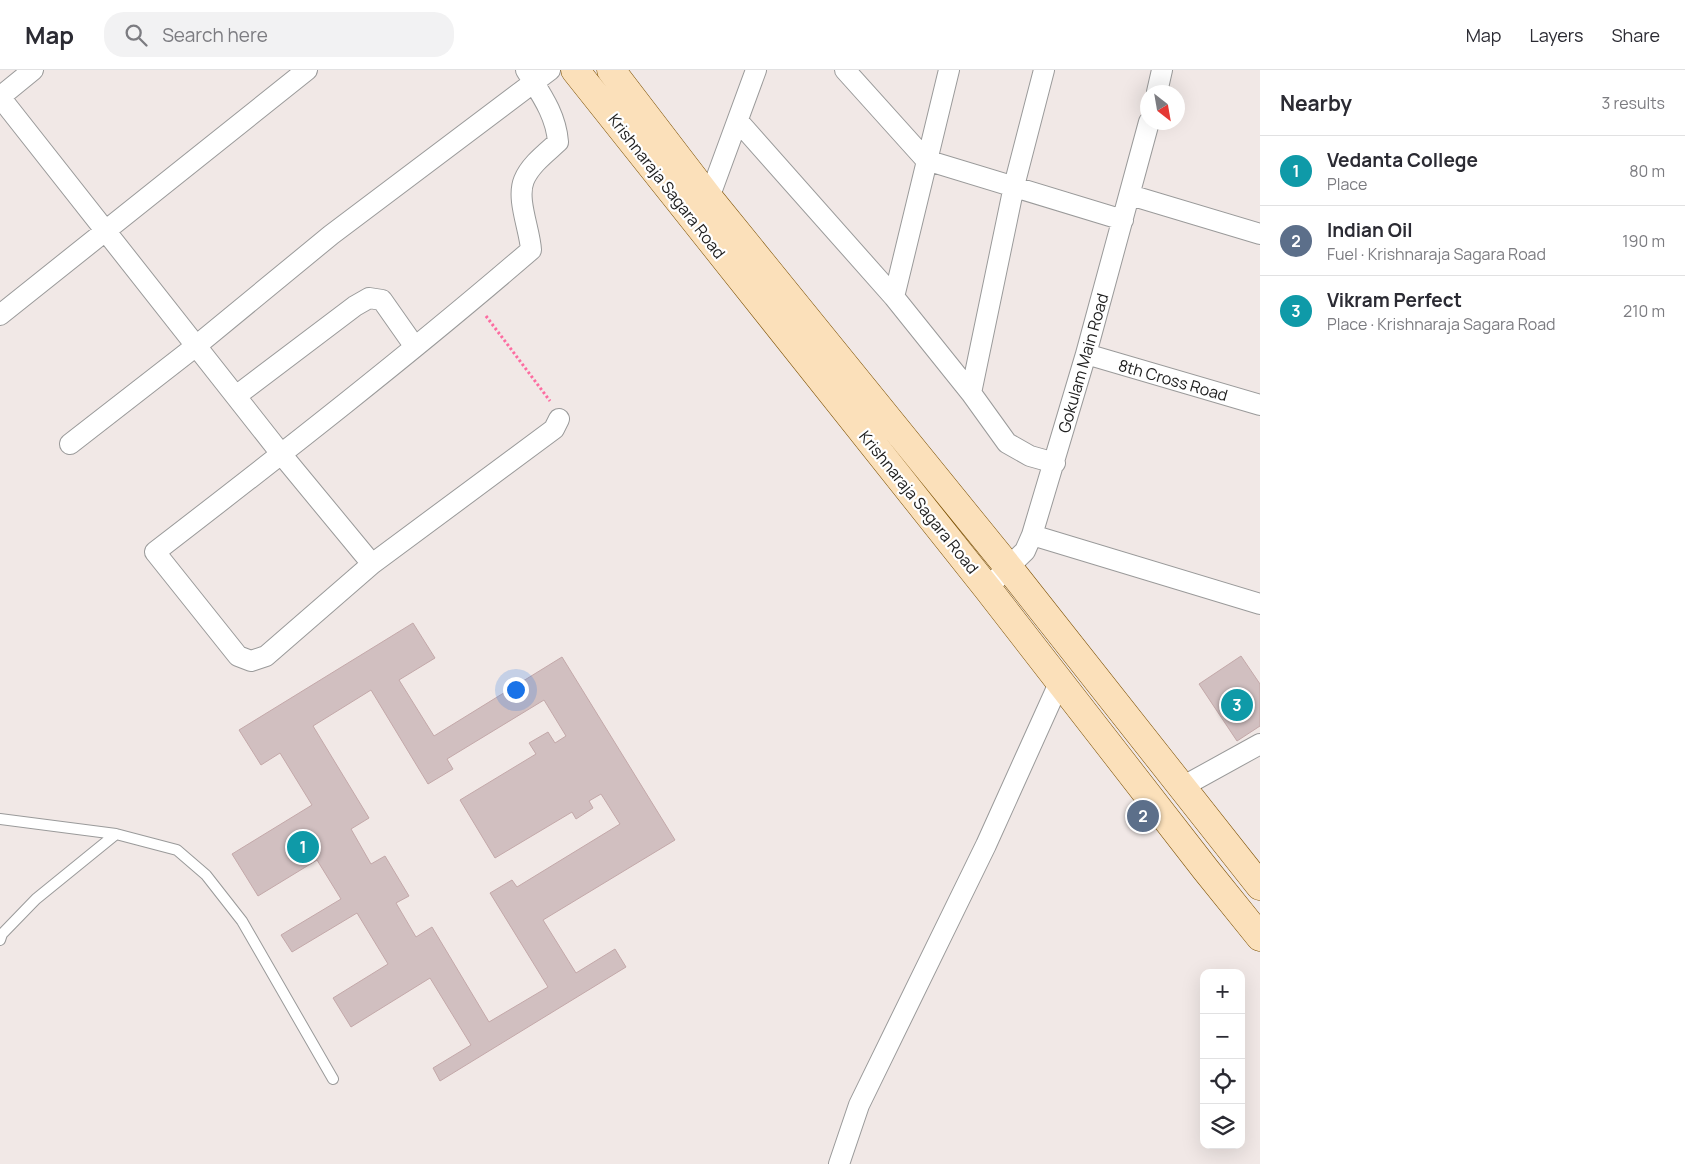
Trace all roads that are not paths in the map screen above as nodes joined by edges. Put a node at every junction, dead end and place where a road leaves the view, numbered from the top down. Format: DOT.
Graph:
graph roads {
  1 [pos="33,70"];
  2 [pos="307,70"];
  3 [pos="550,70"];
  4 [pos="575,70"];
  5 [pos="611,70"];
  6 [pos="756,70"];
  7 [pos="845,70"];
  8 [pos="949,70"];
  9 [pos="1044,70"];
  10 [pos="1162,70"];
  11 [pos="530,76"];
  12 [pos="1159,85"];
  13 [pos="0,97"];
  14 [pos="738,121"];
  15 [pos="1147,130"];
  16 [pos="926,160"];
  17 [pos="1014,186"];
  18 [pos="1130,195"];
  19 [pos="709,198"];
  20 [pos="1123,220"];
  21 [pos="106,231"];
  22 [pos="1260,234"];
  23 [pos="894,297"];
  24 [pos="0,315"];
  25 [pos="196,346"];
  26 [pos="415,347"];
  27 [pos="1086,354"];
  28 [pos="971,394"];
  29 [pos="236,396"];
  30 [pos="1260,405"];
  31 [pos="559,419"];
  32 [pos="70,444"];
  33 [pos="282,455"];
  34 [pos="1055,463"];
  35 [pos="1032,535"];
  36 [pos="372,564"];
  37 [pos="1009,568"];
  38 [pos="987,588"];
  39 [pos="1260,604"];
  40 [pos="1060,681"];
  41 [pos="1260,744"];
  42 [pos="1182,787"];
  43 [pos="0,819"];
  44 [pos="116,834"];
  45 [pos="1260,886"];
  46 [pos="1260,937"];
  47 [pos="0,940"];
  48 [pos="333,1079"];
  49 [pos="839,1164"];
  1 -- 13 [label="street"];
  2 -- 21 [label="street"];
  3 -- 11 [label="street"];
  4 -- 38 [label="main road, Krishnaraja Sagara Road"];
  5 -- 19 [label="main road, Krishnaraja Sagara Road"];
  6 -- 14 [label="street"];
  7 -- 16 [label="street"];
  8 -- 16 [label="street"];
  9 -- 17 [label="street"];
  10 -- 12 [label="street"];
  11 -- 25 [label="street"];
  11 -- 26 [label="street"];
  13 -- 21 [label="street"];
  14 -- 19 [label="street"];
  14 -- 23 [label="street"];
  15 -- 18 [label="street, Gokulam Main Road"];
  16 -- 17 [label="street"];
  16 -- 23 [label="street"];
  17 -- 20 [label="street"];
  17 -- 28 [label="street"];
  18 -- 20 [label="street, Gokulam Main Road"];
  18 -- 22 [label="street"];
  19 -- 37 [label="main road, Krishnaraja Sagara Road"];
  20 -- 27 [label="street, Gokulam Main Road"];
  21 -- 24 [label="street"];
  21 -- 25 [label="street"];
  23 -- 28 [label="street"];
  25 -- 29 [label="street"];
  25 -- 32 [label="street"];
  26 -- 29 [label="street"];
  26 -- 33 [label="street"];
  27 -- 30 [label="street, 8th Cross Road"];
  27 -- 34 [label="street, Gokulam Main Road"];
  28 -- 34 [label="street"];
  29 -- 33 [label="street"];
  31 -- 36 [label="street"];
  33 -- 36 [label="street"];
  33 -- 36 [label="street"];
  34 -- 35 [label="street, Gokulam Main Road"];
  35 -- 37 [label="street, Gokulam Main Road"];
  35 -- 39 [label="street"];
  37 -- 38 [label="street, Gokulam Main Road"];
  37 -- 42 [label="main road, Krishnaraja Sagara Road"];
  38 -- 40 [label="main road, Krishnaraja Sagara Road"];
  40 -- 46 [label="main road, Krishnaraja Sagara Road"];
  40 -- 49 [label="street"];
  41 -- 42 [label="street"];
  42 -- 45 [label="main road, Krishnaraja Sagara Road"];
  43 -- 44 [label="lane"];
  44 -- 47 [label="lane"];
  44 -- 48 [label="lane"];
}
